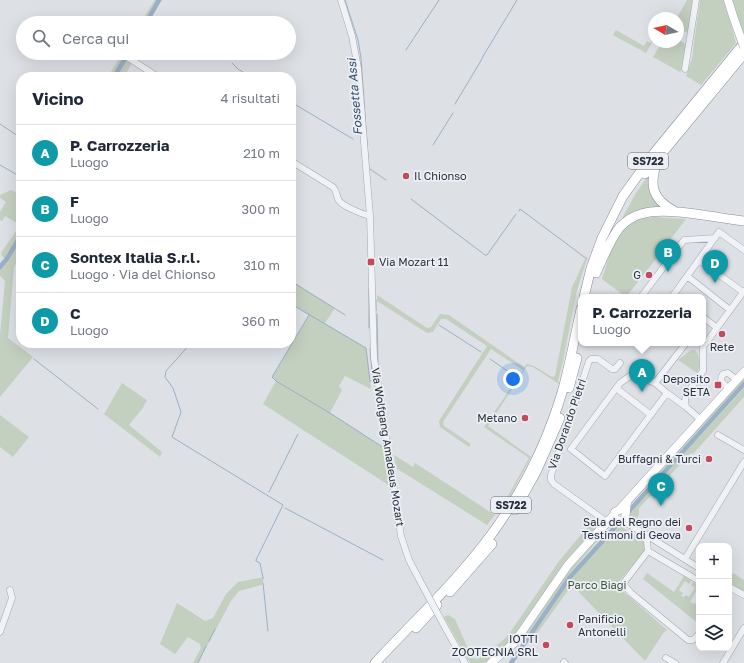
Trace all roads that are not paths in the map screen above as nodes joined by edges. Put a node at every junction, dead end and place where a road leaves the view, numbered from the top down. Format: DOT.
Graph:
graph roads {
  1 [pos="341,0"];
  2 [pos="696,0"];
  3 [pos="728,0"];
  4 [pos="744,43"];
  5 [pos="744,46"];
  6 [pos="744,54"];
  7 [pos="132,60"];
  8 [pos="685,69"];
  9 [pos="150,72"];
  10 [pos="658,158"];
  11 [pos="296,164"];
  12 [pos="677,212"];
  13 [pos="370,216"];
  14 [pos="744,221"];
  15 [pos="715,238"];
  16 [pos="744,250"];
  17 [pos="699,260"];
  18 [pos="596,273"];
  19 [pos="687,276"];
  20 [pos="744,292"];
  21 [pos="585,294"];
  22 [pos="591,294"];
  23 [pos="643,294"];
  24 [pos="675,294"];
  25 [pos="730,310"];
  26 [pos="706,319"];
  27 [pos="578,323"];
  28 [pos="717,328"];
  29 [pos="706,340"];
  30 [pos="579,346"];
  31 [pos="684,346"];
  32 [pos="701,346"];
  33 [pos="620,363"];
  34 [pos="744,372"];
  35 [pos="737,380"];
  36 [pos="655,383"];
  37 [pos="616,388"];
  38 [pos="729,388"];
  39 [pos="667,393"];
  40 [pos="686,407"];
  41 [pos="651,414"];
  42 [pos="701,420"];
  43 [pos="718,435"];
  44 [pos="744,450"];
  45 [pos="744,462"];
  46 [pos="620,516"];
  47 [pos="607,522"];
  48 [pos="642,533"];
  49 [pos="658,542"];
  50 [pos="648,551"];
  51 [pos="685,559"];
  52 [pos="696,566"];
  53 [pos="696,579"];
  54 [pos="732,589"];
  55 [pos="10,590"];
  56 [pos="743,596"];
  57 [pos="744,628"];
  58 [pos="0,632"];
  59 [pos="696,637"];
  60 [pos="666,658"];
  61 [pos="375,663"];
  62 [pos="384,663"];
  63 [pos="465,663"];
  64 [pos="492,663"];
  65 [pos="675,663"];
  66 [pos="723,663"];
  1 -- 13 [label="street, Via Wolfgang Amadeus Mozart"];
  2 -- 8 [label="street"];
  3 -- 5 [label="main road, bridge"];
  4 -- 21 [label="highway, SS722"];
  6 -- 10 [label="highway, SS722"];
  7 -- 9 [label="street"];
  10 -- 12 [label="highway, SS722"];
  10 -- 18 [label="highway, SS722"];
  11 -- 13 [label="street"];
  12 -- 14 [label="highway, SS722"];
  12 -- 18 [label="highway, SS722"];
  13 -- 63 [label="street, Via Wolfgang Amadeus Mozart, bridge"];
  15 -- 16 [label="street"];
  15 -- 17 [label="street"];
  15 -- 23 [label="street"];
  17 -- 19 [label="street"];
  17 -- 20 [label="street"];
  18 -- 22 [label="highway, SS722"];
  19 -- 24 [label="street"];
  19 -- 25 [label="street"];
  20 -- 25 [label="street"];
  25 -- 28 [label="street"];
  26 -- 28 [label="street"];
  27 -- 61 [label="highway, SS722"];
  28 -- 29 [label="street"];
  30 -- 62 [label="highway, SS722"];
  31 -- 36 [label="street"];
  32 -- 40 [label="street"];
  33 -- 47 [label="street, Via Dorando Pietri"];
  34 -- 35 [label="main road"];
  35 -- 38 [label="main road"];
  35 -- 38 [label="street"];
  36 -- 37 [label="street"];
  36 -- 39 [label="street"];
  37 -- 41 [label="street"];
  37 -- 41 [label="street"];
  38 -- 42 [label="main road"];
  39 -- 40 [label="street"];
  39 -- 41 [label="street"];
  40 -- 42 [label="street"];
  42 -- 46 [label="main road"];
  43 -- 44 [label="street"];
  45 -- 51 [label="street"];
  46 -- 47 [label="main road"];
  46 -- 48 [label="street"];
  47 -- 64 [label="main road"];
  48 -- 49 [label="street"];
  48 -- 50 [label="street"];
  49 -- 50 [label="street"];
  49 -- 51 [label="street"];
  50 -- 53 [label="street"];
  50 -- 59 [label="street"];
  51 -- 52 [label="street"];
  54 -- 56 [label="street"];
  55 -- 58 [label="street"];
  57 -- 66 [label="street"];
  60 -- 65 [label="street"];
}
